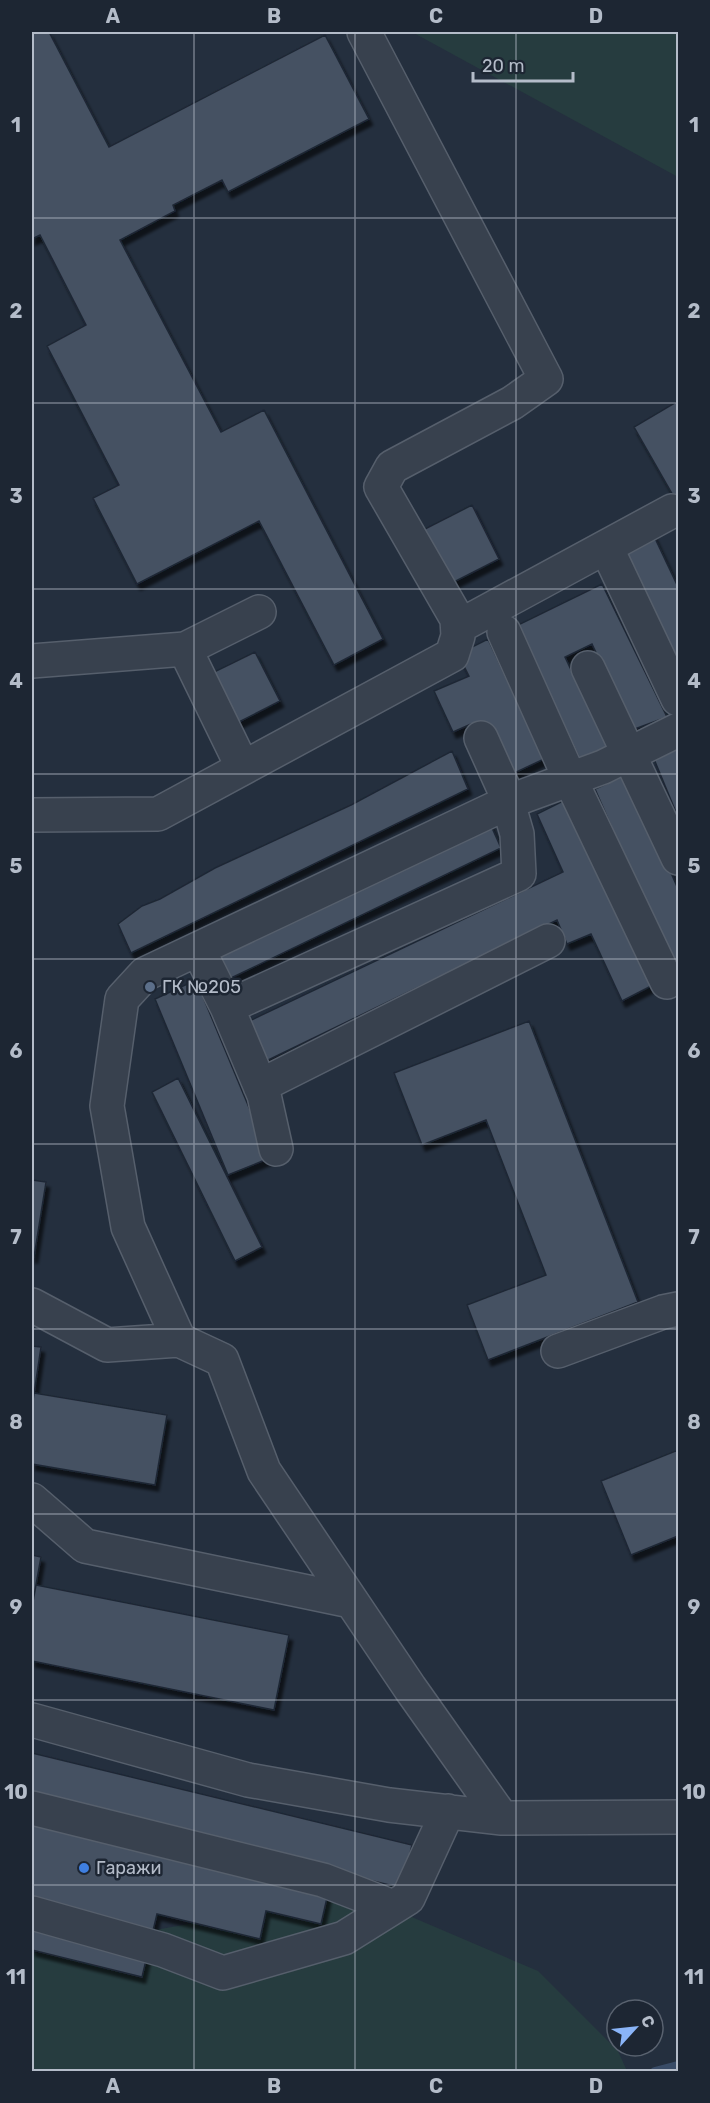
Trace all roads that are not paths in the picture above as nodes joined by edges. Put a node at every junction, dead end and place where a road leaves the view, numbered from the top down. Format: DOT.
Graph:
graph roads {
  1 [pos="364,32"];
  2 [pos="672,510"];
  3 [pos="606,547"];
  4 [pos="260,612"];
  5 [pos="458,627"];
  6 [pos="504,632"];
  7 [pos="184,649"];
  8 [pos="32,662"];
  9 [pos="588,668"];
  10 [pos="678,699"];
  11 [pos="678,730"];
  12 [pos="481,738"];
  13 [pos="630,754"];
  14 [pos="243,768"];
  15 [pos="570,779"];
  16 [pos="507,803"];
  17 [pos="32,815"];
  18 [pos="678,858"];
  19 [pos="548,941"];
  20 [pos="198,949"];
  21 [pos="668,982"];
  22 [pos="227,1007"];
  23 [pos="260,1086"];
  24 [pos="276,1149"];
  25 [pos="32,1305"];
  26 [pos="670,1319"];
  27 [pos="179,1340"];
  28 [pos="558,1351"];
  29 [pos="32,1500"];
  30 [pos="351,1601"];
  31 [pos="32,1720"];
  32 [pos="32,1808"];
  33 [pos="448,1812"];
  34 [pos="678,1817"];
  35 [pos="502,1818"];
  36 [pos="393,1907"];
  37 [pos="32,1913"];
  1 -- 5 [label="street"];
  2 -- 3 [label="street"];
  3 -- 5 [label="street"];
  3 -- 10 [label="street"];
  4 -- 7 [label="street"];
  5 -- 14 [label="street"];
  6 -- 15 [label="street"];
  7 -- 8 [label="street"];
  7 -- 14 [label="street"];
  9 -- 13 [label="street"];
  11 -- 13 [label="street"];
  12 -- 16 [label="street"];
  13 -- 15 [label="street"];
  13 -- 18 [label="street"];
  14 -- 17 [label="street"];
  15 -- 16 [label="street"];
  15 -- 21 [label="street"];
  16 -- 20 [label="street"];
  16 -- 22 [label="street"];
  19 -- 23 [label="street"];
  20 -- 22 [label="street"];
  20 -- 27 [label="street"];
  22 -- 23 [label="street"];
  23 -- 24 [label="street"];
  25 -- 27 [label="street"];
  26 -- 28 [label="street"];
  27 -- 30 [label="street"];
  29 -- 30 [label="street"];
  30 -- 35 [label="street"];
  31 -- 33 [label="street"];
  32 -- 36 [label="street"];
  33 -- 35 [label="street"];
  33 -- 36 [label="street"];
  34 -- 35 [label="street"];
  36 -- 37 [label="street"];
}
